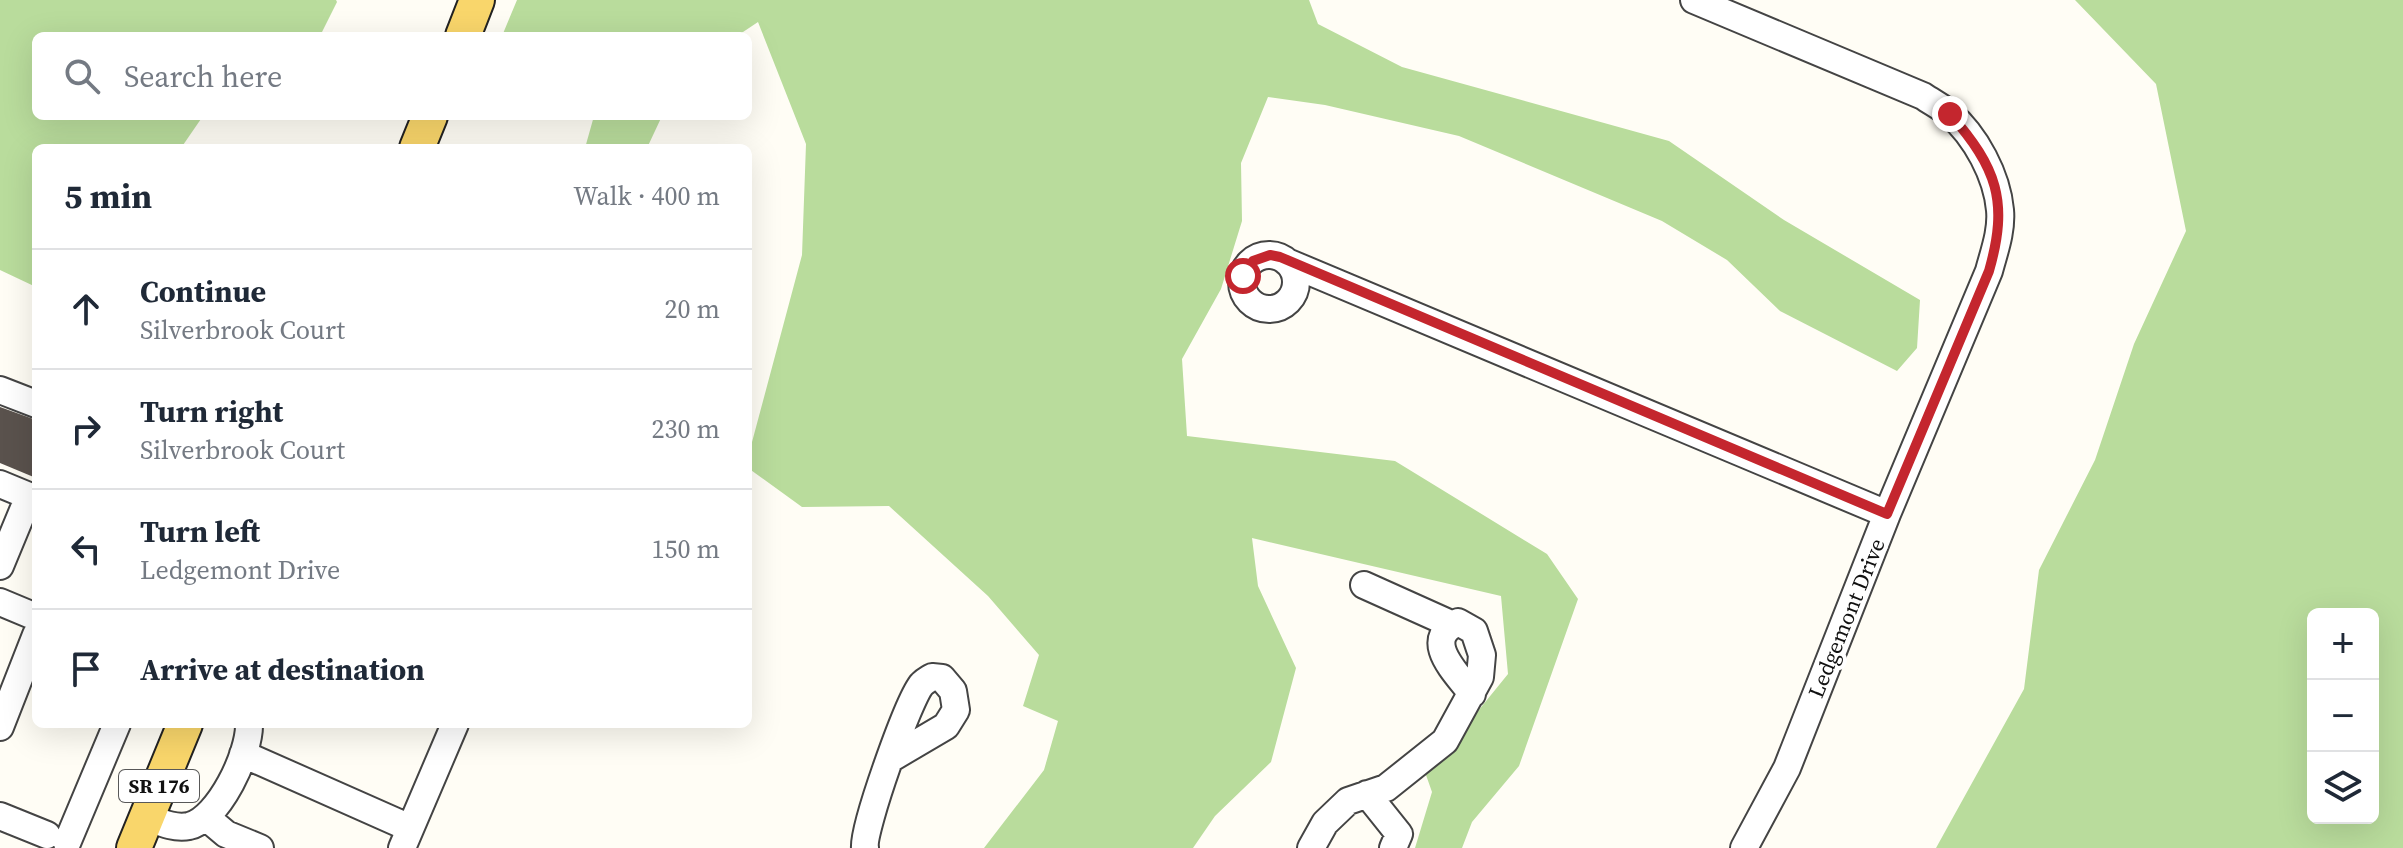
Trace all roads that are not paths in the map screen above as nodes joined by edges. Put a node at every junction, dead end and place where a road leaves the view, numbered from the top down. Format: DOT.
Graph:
graph roads {
  1 [pos="477,0"];
  2 [pos="1694,0"];
  3 [pos="465,32"];
  4 [pos="428,120"];
  5 [pos="419,144"];
  6 [pos="1287,262"];
  7 [pos="0,390"];
  8 [pos="32,402"];
  9 [pos="0,484"];
  10 [pos="32,497"];
  11 [pos="1887,514"];
  12 [pos="0,566"];
  13 [pos="1364,585"];
  14 [pos="0,602"];
  15 [pos="32,615"];
  16 [pos="32,645"];
  17 [pos="0,727"];
  18 [pos="115,728"];
  19 [pos="183,728"];
  20 [pos="249,728"];
  21 [pos="447,728"];
  22 [pos="243,754"];
  23 [pos="890,759"];
  24 [pos="1367,794"];
  25 [pos="0,816"];
  26 [pos="207,818"];
  27 [pos="140,833"];
  28 [pos="406,838"];
  29 [pos="59,843"];
  30 [pos="260,848"];
  31 [pos="865,848"];
  32 [pos="1311,848"];
  33 [pos="1393,848"];
  34 [pos="1744,848"];
  1 -- 3 [label="main road"];
  2 -- 11 [label="street, Ledgemont Drive"];
  4 -- 5 [label="main road"];
  6 -- 11 [label="street"];
  7 -- 8 [label="street"];
  9 -- 10 [label="street"];
  10 -- 12 [label="street"];
  11 -- 34 [label="street, Ledgemont Drive"];
  13 -- 24 [label="street"];
  14 -- 15 [label="street"];
  16 -- 17 [label="street"];
  18 -- 29 [label="street"];
  19 -- 27 [label="main road, SR 176"];
  20 -- 22 [label="street"];
  21 -- 28 [label="street"];
  22 -- 26 [label="street"];
  22 -- 28 [label="street"];
  23 -- 31 [label="street"];
  24 -- 32 [label="street"];
  24 -- 33 [label="street"];
  25 -- 29 [label="street"];
  26 -- 27 [label="street"];
  26 -- 30 [label="street"];
}
